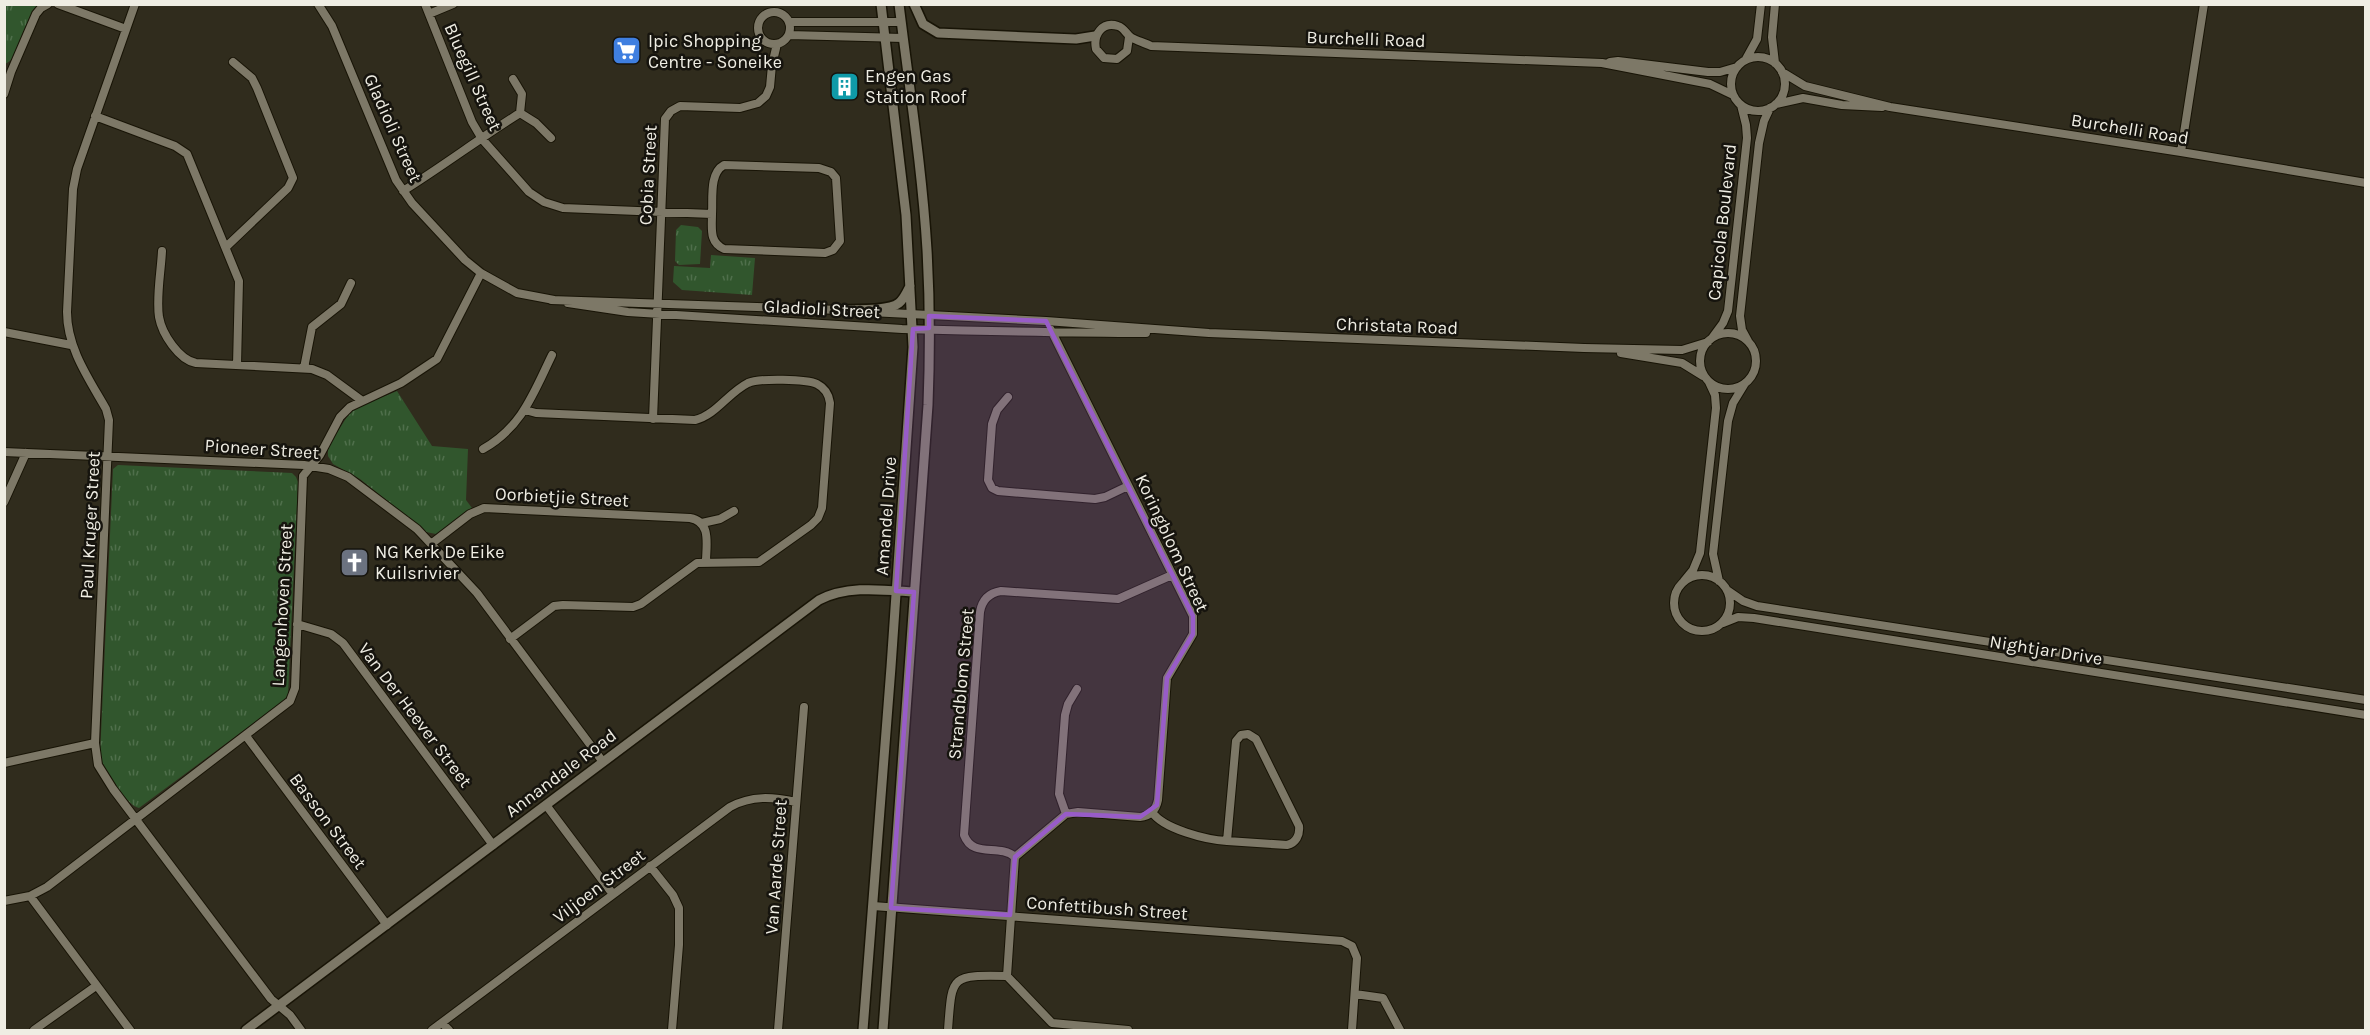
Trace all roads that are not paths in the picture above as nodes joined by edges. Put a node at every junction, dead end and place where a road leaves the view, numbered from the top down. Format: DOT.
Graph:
graph roads {
  1 [pos="48,4"];
  2 [pos="58,4"];
  3 [pos="135,4"];
  4 [pos="318,4"];
  5 [pos="425,4"];
  6 [pos="453,4"];
  7 [pos="881,4"];
  8 [pos="899,4"];
  9 [pos="914,4"];
  10 [pos="1761,4"];
  11 [pos="1775,4"];
  12 [pos="2205,5"];
  13 [pos="429,14"];
  14 [pos="790,22"];
  15 [pos="901,22"];
  16 [pos="883,24"];
  17 [pos="126,29"];
  18 [pos="789,35"];
  19 [pos="1095,36"];
  20 [pos="1129,37"];
  21 [pos="903,38"];
  22 [pos="884,39"];
  23 [pos="767,43"];
  24 [pos="777,44"];
  25 [pos="1151,46"];
  26 [pos="1127,51"];
  27 [pos="1746,59"];
  28 [pos="233,62"];
  29 [pos="1602,63"];
  30 [pos="1775,63"];
  31 [pos="772,65"];
  32 [pos="1737,67"];
  33 [pos="8,70"];
  34 [pos="1782,72"];
  35 [pos="513,79"];
  36 [pos="4,94"];
  37 [pos="1733,95"];
  38 [pos="1741,105"];
  39 [pos="1773,106"];
  40 [pos="1890,107"];
  41 [pos="520,113"];
  42 [pos="95,116"];
  43 [pos="551,138"];
  44 [pos="482,139"];
  45 [pos="2181,152"];
  46 [pos="2366,183"];
  47 [pos="403,191"];
  48 [pos="660,212"];
  49 [pos="712,214"];
  50 [pos="227,246"];
  51 [pos="162,251"];
  52 [pos="481,273"];
  53 [pos="351,283"];
  54 [pos="911,283"];
  55 [pos="551,300"];
  56 [pos="658,302"];
  57 [pos="836,310"];
  58 [pos="657,314"];
  59 [pos="912,316"];
  60 [pos="929,316"];
  61 [pos="1046,321"];
  62 [pos="929,328"];
  63 [pos="912,329"];
  64 [pos="4,332"];
  65 [pos="1052,333"];
  66 [pos="1209,333"];
  67 [pos="1710,340"];
  68 [pos="1748,341"];
  69 [pos="71,345"];
  70 [pos="1584,348"];
  71 [pos="552,355"];
  72 [pos="237,365"];
  73 [pos="304,368"];
  74 [pos="1707,380"];
  75 [pos="1744,385"];
  76 [pos="1008,397"];
  77 [pos="361,400"];
  78 [pos="525,410"];
  79 [pos="653,419"];
  80 [pos="483,449"];
  81 [pos="4,452"];
  82 [pos="26,453"];
  83 [pos="108,456"];
  84 [pos="312,465"];
  85 [pos="1128,486"];
  86 [pos="4,502"];
  87 [pos="734,511"];
  88 [pos="702,523"];
  89 [pos="431,544"];
  90 [pos="706,562"];
  91 [pos="1172,575"];
  92 [pos="1684,581"];
  93 [pos="1719,581"];
  94 [pos="1727,590"];
  95 [pos="896,591"];
  96 [pos="914,592"];
  97 [pos="1723,623"];
  98 [pos="297,624"];
  99 [pos="510,639"];
  100 [pos="1077,688"];
  101 [pos="2366,700"];
  102 [pos="804,706"];
  103 [pos="2366,715"];
  104 [pos="246,736"];
  105 [pos="95,743"];
  106 [pos="603,762"];
  107 [pos="4,764"];
  108 [pos="796,802"];
  109 [pos="546,805"];
  110 [pos="1152,812"];
  111 [pos="1066,814"];
  112 [pos="137,820"];
  113 [pos="1227,841"];
  114 [pos="493,845"];
  115 [pos="1015,857"];
  116 [pos="650,866"];
  117 [pos="612,894"];
  118 [pos="30,896"];
  119 [pos="4,901"];
  120 [pos="873,906"];
  121 [pos="891,908"];
  122 [pos="1010,915"];
  123 [pos="387,925"];
  124 [pos="1006,976"];
  125 [pos="96,986"];
  126 [pos="1355,994"];
  127 [pos="279,1006"];
  128 [pos="441,1023"];
  129 [pos="34,1030"];
  130 [pos="130,1030"];
  131 [pos="246,1030"];
  132 [pos="301,1030"];
  133 [pos="432,1030"];
  134 [pos="448,1030"];
  135 [pos="672,1030"];
  136 [pos="778,1030"];
  137 [pos="863,1030"];
  138 [pos="883,1030"];
  139 [pos="948,1030"];
  140 [pos="1128,1030"];
  141 [pos="1352,1030"];
  142 [pos="1400,1030"];
  1 -- 33 [label="street"];
  2 -- 17 [label="street"];
  3 -- 17 [label="street, Paul Kruger Street"];
  4 -- 47 [label="street, Gladioli Street"];
  5 -- 13 [label="street, Bluegill Street"];
  6 -- 13 [label="street"];
  7 -- 16 [label="street, Amandel Drive"];
  8 -- 15 [label="street, Amandel Drive"];
  9 -- 19 [label="street"];
  10 -- 27 [label="street"];
  11 -- 30 [label="street"];
  12 -- 45 [label="street"];
  13 -- 44 [label="street, Bluegill Street"];
  14 -- 16 [label="street"];
  14 -- 18 [label="street"];
  14 -- 23 [label="street"];
  15 -- 16 [label="street"];
  15 -- 21 [label="street, Amandel Drive"];
  16 -- 22 [label="street, Amandel Drive"];
  17 -- 42 [label="street, Paul Kruger Street"];
  18 -- 22 [label="street"];
  18 -- 24 [label="street"];
  19 -- 20 [label="street, Burchelli Road"];
  19 -- 26 [label="street"];
  20 -- 25 [label="street, Burchelli Road"];
  20 -- 26 [label="street"];
  21 -- 22 [label="street"];
  21 -- 60 [label="street, Amandel Drive"];
  22 -- 54 [label="street, Amandel Drive"];
  23 -- 24 [label="street"];
  23 -- 31 [label="street, Cobia Street"];
  24 -- 31 [label="street, Cobia Street"];
  25 -- 26 [label="street"];
  25 -- 29 [label="street, Burchelli Road"];
  27 -- 30 [label="street"];
  27 -- 32 [label="street"];
  28 -- 50 [label="street"];
  29 -- 32 [label="street, Burchelli Road"];
  29 -- 37 [label="street, Burchelli Road"];
  30 -- 34 [label="street"];
  31 -- 48 [label="street, Cobia Street"];
  32 -- 37 [label="street"];
  33 -- 36 [label="street"];
  34 -- 39 [label="street"];
  34 -- 40 [label="street, Burchelli Road"];
  35 -- 41 [label="street"];
  37 -- 38 [label="street"];
  38 -- 39 [label="street"];
  38 -- 67 [label="street, Capicola Boulevard"];
  39 -- 40 [label="street, Burchelli Road"];
  39 -- 68 [label="street, Capicola Boulevard"];
  40 -- 45 [label="street, Burchelli Road"];
  41 -- 43 [label="street"];
  41 -- 44 [label="street"];
  42 -- 50 [label="street"];
  42 -- 69 [label="street, Paul Kruger Street"];
  44 -- 47 [label="street"];
  44 -- 48 [label="street, Bluegill Street"];
  45 -- 46 [label="street, Burchelli Road"];
  47 -- 52 [label="street, Gladioli Street"];
  48 -- 49 [label="street, Bluegill Street"];
  48 -- 56 [label="street, Cobia Street"];
  49 -- 49 [label="street"];
  50 -- 72 [label="street"];
  51 -- 72 [label="street"];
  52 -- 55 [label="street, Gladioli Street"];
  52 -- 77 [label="street, Langenhoven Street"];
  53 -- 73 [label="street"];
  54 -- 57 [label="street"];
  54 -- 59 [label="street, Amandel Drive"];
  55 -- 56 [label="street, Gladioli Street"];
  55 -- 58 [label="street, Gladioli Street"];
  56 -- 57 [label="street, Gladioli Street"];
  56 -- 58 [label="street, Cobia Street"];
  57 -- 59 [label="street, Gladioli Street"];
  58 -- 63 [label="street, Gladioli Street"];
  58 -- 79 [label="street, Cobia Street"];
  59 -- 60 [label="street, Gladioli Street"];
  59 -- 63 [label="street, Amandel Drive"];
  60 -- 61 [label="street"];
  60 -- 62 [label="street, Amandel Drive"];
  61 -- 65 [label="street, Koringblom Street"];
  61 -- 66 [label="street, Christata Road"];
  62 -- 63 [label="street, Gladioli Street"];
  62 -- 65 [label="street"];
  62 -- 96 [label="street, Amandel Drive"];
  63 -- 95 [label="street, Amandel Drive"];
  64 -- 69 [label="street"];
  65 -- 66 [label="street, Christata Road"];
  65 -- 85 [label="street, Koringblom Street"];
  66 -- 70 [label="street, Christata Road"];
  67 -- 68 [label="street"];
  67 -- 70 [label="street, Christata Road"];
  67 -- 74 [label="street"];
  68 -- 75 [label="street"];
  69 -- 83 [label="street, Paul Kruger Street"];
  70 -- 74 [label="street, Christata Road"];
  71 -- 78 [label="street"];
  72 -- 73 [label="street"];
  73 -- 77 [label="street"];
  74 -- 75 [label="street"];
  74 -- 92 [label="street"];
  75 -- 93 [label="street"];
  76 -- 85 [label="street"];
  77 -- 84 [label="street, Langenhoven Street"];
  78 -- 79 [label="street"];
  78 -- 80 [label="street"];
  79 -- 90 [label="street"];
  81 -- 82 [label="street, Pioneer Street"];
  82 -- 83 [label="street, Pioneer Street"];
  82 -- 86 [label="street"];
  83 -- 84 [label="street, Pioneer Street"];
  83 -- 105 [label="street, Paul Kruger Street"];
  84 -- 89 [label="street, Pioneer Street"];
  84 -- 98 [label="street, Langenhoven Street"];
  85 -- 91 [label="street, Koringblom Street"];
  87 -- 88 [label="street"];
  88 -- 89 [label="street, Oorbietjie Street"];
  88 -- 90 [label="street"];
  89 -- 99 [label="street, Pioneer Street"];
  90 -- 99 [label="street"];
  91 -- 110 [label="street, Koringblom Street"];
  91 -- 115 [label="street, Strandblom Street"];
  92 -- 93 [label="street"];
  92 -- 97 [label="street"];
  93 -- 94 [label="street"];
  94 -- 97 [label="street"];
  94 -- 101 [label="street, Nightjar Drive"];
  95 -- 96 [label="street, Annandale Road"];
  95 -- 106 [label="street, Annandale Road"];
  95 -- 120 [label="street, Amandel Drive"];
  96 -- 121 [label="street, Amandel Drive"];
  97 -- 103 [label="street, Nightjar Drive"];
  98 -- 104 [label="street, Langenhoven Street"];
  98 -- 114 [label="street, Van Der Heever Street"];
  99 -- 106 [label="street, Pioneer Street"];
  100 -- 111 [label="street"];
  102 -- 108 [label="street, Van Aarde Street"];
  104 -- 112 [label="street, Langenhoven Street"];
  104 -- 123 [label="street, Basson Street"];
  105 -- 107 [label="street"];
  105 -- 112 [label="street, Paul Kruger Street"];
  106 -- 109 [label="street, Annandale Road"];
  108 -- 116 [label="street, Viljoen Street"];
  108 -- 136 [label="street, Van Aarde Street"];
  109 -- 114 [label="street, Annandale Road"];
  109 -- 117 [label="street"];
  110 -- 111 [label="street"];
  110 -- 113 [label="street"];
  111 -- 115 [label="street"];
  112 -- 118 [label="street, Langenhoven Street"];
  112 -- 127 [label="street, Paul Kruger Street"];
  113 -- 113 [label="street"];
  114 -- 123 [label="street, Annandale Road"];
  115 -- 122 [label="street"];
  116 -- 117 [label="street, Viljoen Street"];
  116 -- 135 [label="street"];
  117 -- 128 [label="street, Viljoen Street"];
  118 -- 119 [label="street, Langenhoven Street"];
  118 -- 125 [label="street"];
  120 -- 121 [label="street, Confettibush Street"];
  120 -- 137 [label="street, Amandel Drive"];
  121 -- 122 [label="street, Confettibush Street"];
  121 -- 138 [label="street, Amandel Drive"];
  122 -- 124 [label="street"];
  122 -- 126 [label="street, Confettibush Street"];
  123 -- 127 [label="street, Annandale Road"];
  124 -- 139 [label="street"];
  124 -- 140 [label="street"];
  125 -- 129 [label="street"];
  125 -- 130 [label="street"];
  126 -- 141 [label="street"];
  126 -- 142 [label="street"];
  127 -- 131 [label="street, Annandale Road"];
  127 -- 132 [label="street, Paul Kruger Street"];
  128 -- 133 [label="street, Viljoen Street"];
  128 -- 134 [label="street"];
}
